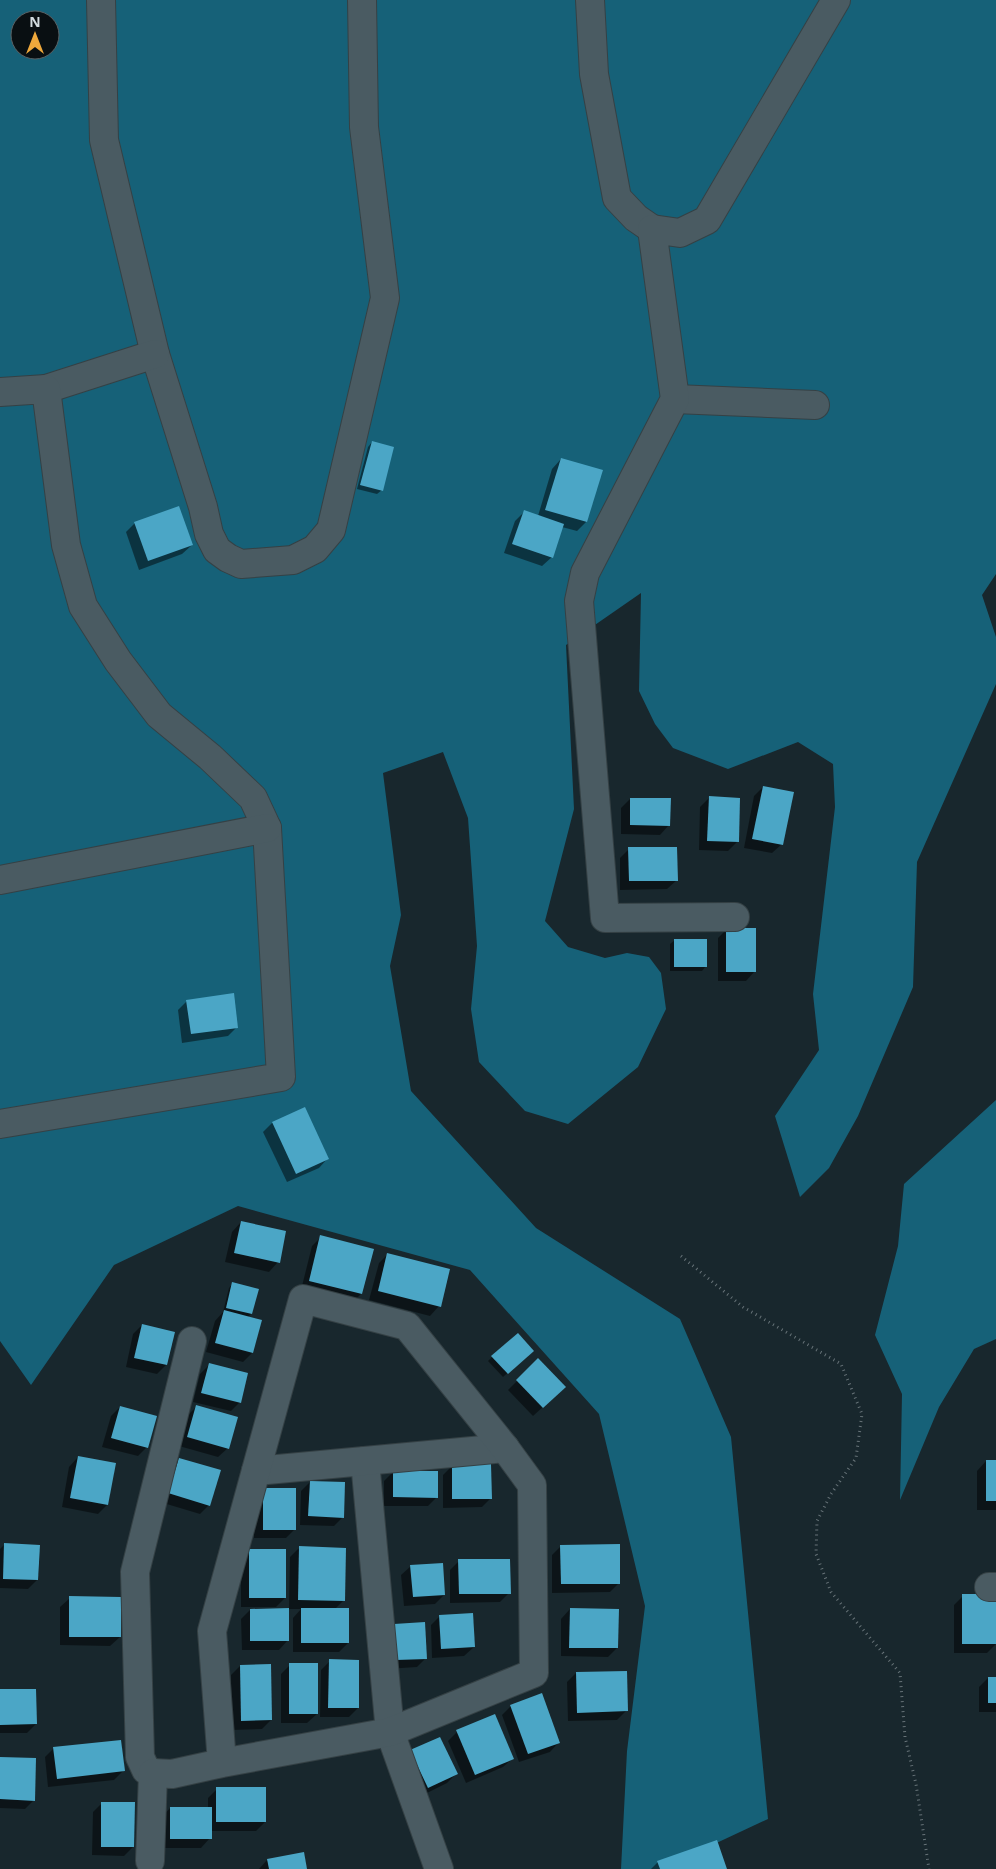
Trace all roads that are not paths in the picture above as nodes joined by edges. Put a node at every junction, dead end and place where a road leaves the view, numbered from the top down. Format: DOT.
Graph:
graph roads {
  1 [pos="101,0"];
  2 [pos="362,0"];
  3 [pos="590,0"];
  4 [pos="836,0"];
  5 [pos="652,229"];
  6 [pos="155,354"];
  7 [pos="46,389"];
  8 [pos="0,392"];
  9 [pos="675,399"];
  10 [pos="815,405"];
  11 [pos="267,828"];
  12 [pos="0,880"];
  13 [pos="735,917"];
  14 [pos="0,1124"];
  15 [pos="192,1341"];
  16 [pos="505,1448"];
  17 [pos="364,1461"];
  18 [pos="256,1471"];
  19 [pos="390,1732"];
  20 [pos="222,1763"];
  21 [pos="154,1773"];
  22 [pos="150,1861"];
  23 [pos="439,1869"];
  1 -- 6 [label="street"];
  2 -- 6 [label="street"];
  3 -- 5 [label="street"];
  4 -- 5 [label="street"];
  5 -- 9 [label="street"];
  6 -- 7 [label="street"];
  7 -- 8 [label="street"];
  7 -- 11 [label="street"];
  9 -- 10 [label="street"];
  9 -- 13 [label="street"];
  11 -- 12 [label="street"];
  11 -- 14 [label="street"];
  15 -- 21 [label="street"];
  16 -- 17 [label="street"];
  16 -- 18 [label="street"];
  16 -- 19 [label="street"];
  17 -- 18 [label="street"];
  17 -- 19 [label="street"];
  18 -- 20 [label="street"];
  19 -- 20 [label="street"];
  19 -- 23 [label="street"];
  20 -- 21 [label="street"];
  21 -- 22 [label="street"];
}
